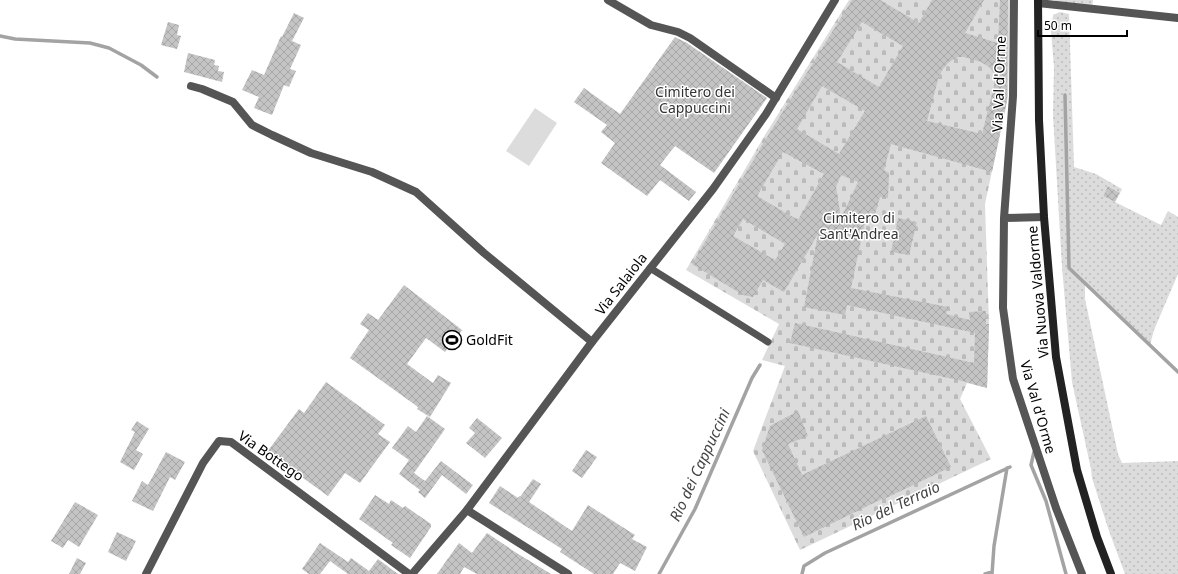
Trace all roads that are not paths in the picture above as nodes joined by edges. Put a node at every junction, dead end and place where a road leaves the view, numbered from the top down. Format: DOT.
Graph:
graph roads {
  1 [pos="608,0"];
  2 [pos="835,0"];
  3 [pos="1014,0"];
  4 [pos="1038,2"];
  5 [pos="1178,18"];
  6 [pos="191,86"];
  7 [pos="776,98"];
  8 [pos="1044,217"];
  9 [pos="1004,218"];
  10 [pos="650,268"];
  11 [pos="592,342"];
  12 [pos="768,342"];
  13 [pos="467,510"];
  14 [pos="146,574"];
  15 [pos="411,574"];
  16 [pos="568,574"];
  17 [pos="1082,574"];
  18 [pos="1111,574"];
  1 -- 7 [label="street"];
  2 -- 7 [label="street, Via Salaiola"];
  3 -- 9 [label="street, Via Val d'Orme"];
  4 -- 5 [label="street"];
  4 -- 8 [label="main road, Via Nuova Valdorme"];
  6 -- 11 [label="street"];
  7 -- 10 [label="street, Via Salaiola"];
  8 -- 9 [label="street"];
  8 -- 18 [label="main road, Via Nuova Valdorme"];
  9 -- 17 [label="street, Via Val d'Orme"];
  10 -- 11 [label="street, Via Salaiola"];
  10 -- 12 [label="lane"];
  11 -- 13 [label="street, Via Salaiola"];
  13 -- 15 [label="street, Via Salaiola"];
  13 -- 16 [label="street"];
  14 -- 15 [label="street, Via Bottego"];
}
